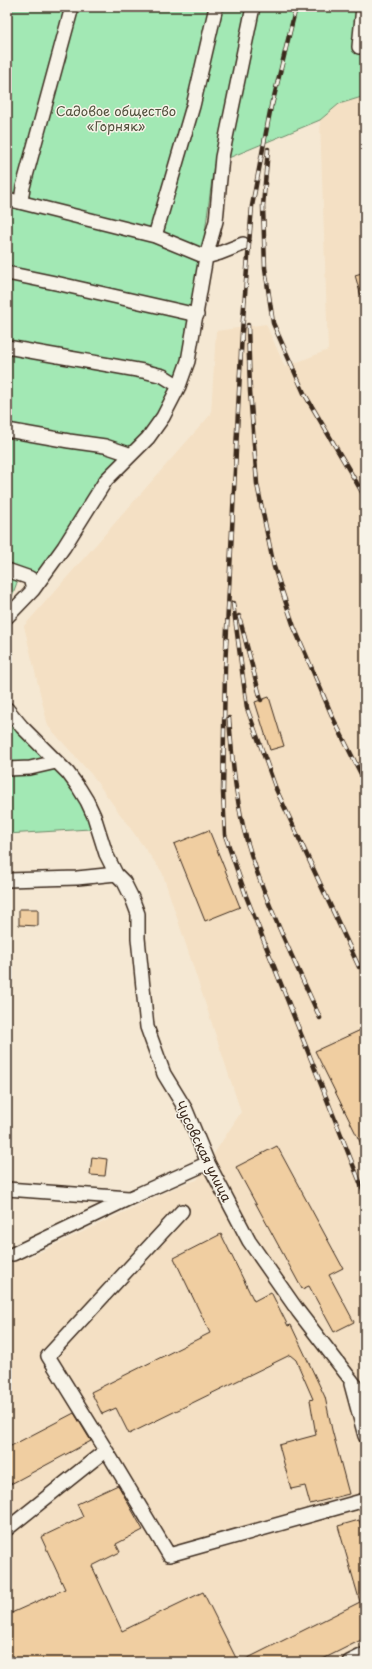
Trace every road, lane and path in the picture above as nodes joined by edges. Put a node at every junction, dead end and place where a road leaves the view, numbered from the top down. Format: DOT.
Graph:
graph roads {
  1 [pos="72,7"];
  2 [pos="216,7"];
  3 [pos="253,7"];
  4 [pos="363,7"];
  5 [pos="359,47"];
  6 [pos="7,199"];
  7 [pos="21,201"];
  8 [pos="155,236"];
  9 [pos="243,244"];
  10 [pos="206,257"];
  11 [pos="7,273"];
  12 [pos="197,315"];
  13 [pos="7,347"];
  14 [pos="179,386"];
  15 [pos="7,430"];
  16 [pos="129,457"];
  17 [pos="7,570"];
  18 [pos="33,590"];
  19 [pos="7,617"];
  20 [pos="7,709"];
  21 [pos="56,762"];
  22 [pos="7,769"];
  23 [pos="116,874"];
  24 [pos="7,880"];
  25 [pos="208,1163"];
  26 [pos="7,1189"];
  27 [pos="130,1198"];
  28 [pos="182,1211"];
  29 [pos="13,1254"];
  30 [pos="349,1379"];
  31 [pos="365,1398"];
  32 [pos="365,1436"];
  33 [pos="106,1450"];
  34 [pos="365,1500"];
  35 [pos="7,1529"];
  36 [pos="365,1654"];
  37 [pos="349,1662"];
  1 -- 7 [label="street"];
  2 -- 8 [label="street"];
  3 -- 10 [label="street"];
  4 -- 5 [label="street"];
  6 -- 7 [label="street"];
  7 -- 8 [label="street"];
  8 -- 10 [label="street"];
  9 -- 10 [label="street"];
  10 -- 12 [label="street"];
  11 -- 12 [label="street"];
  12 -- 14 [label="street"];
  13 -- 14 [label="street"];
  14 -- 16 [label="street"];
  15 -- 16 [label="street"];
  16 -- 18 [label="street"];
  17 -- 18 [label="street"];
  18 -- 19 [label="street"];
  20 -- 21 [label="street, Чусовская улица"];
  21 -- 22 [label="street"];
  21 -- 23 [label="street, Чусовская улица"];
  23 -- 24 [label="street"];
  23 -- 25 [label="street, Чусовская улица"];
  25 -- 27 [label="street"];
  25 -- 30 [label="street, Чусовская улица"];
  26 -- 27 [label="street"];
  27 -- 29 [label="street"];
  28 -- 33 [label="street"];
  30 -- 31 [label="street, Чусовская улица"];
  30 -- 32 [label="street"];
  33 -- 34 [label="street"];
  33 -- 35 [label="street"];
  36 -- 37 [label="street"];
}
